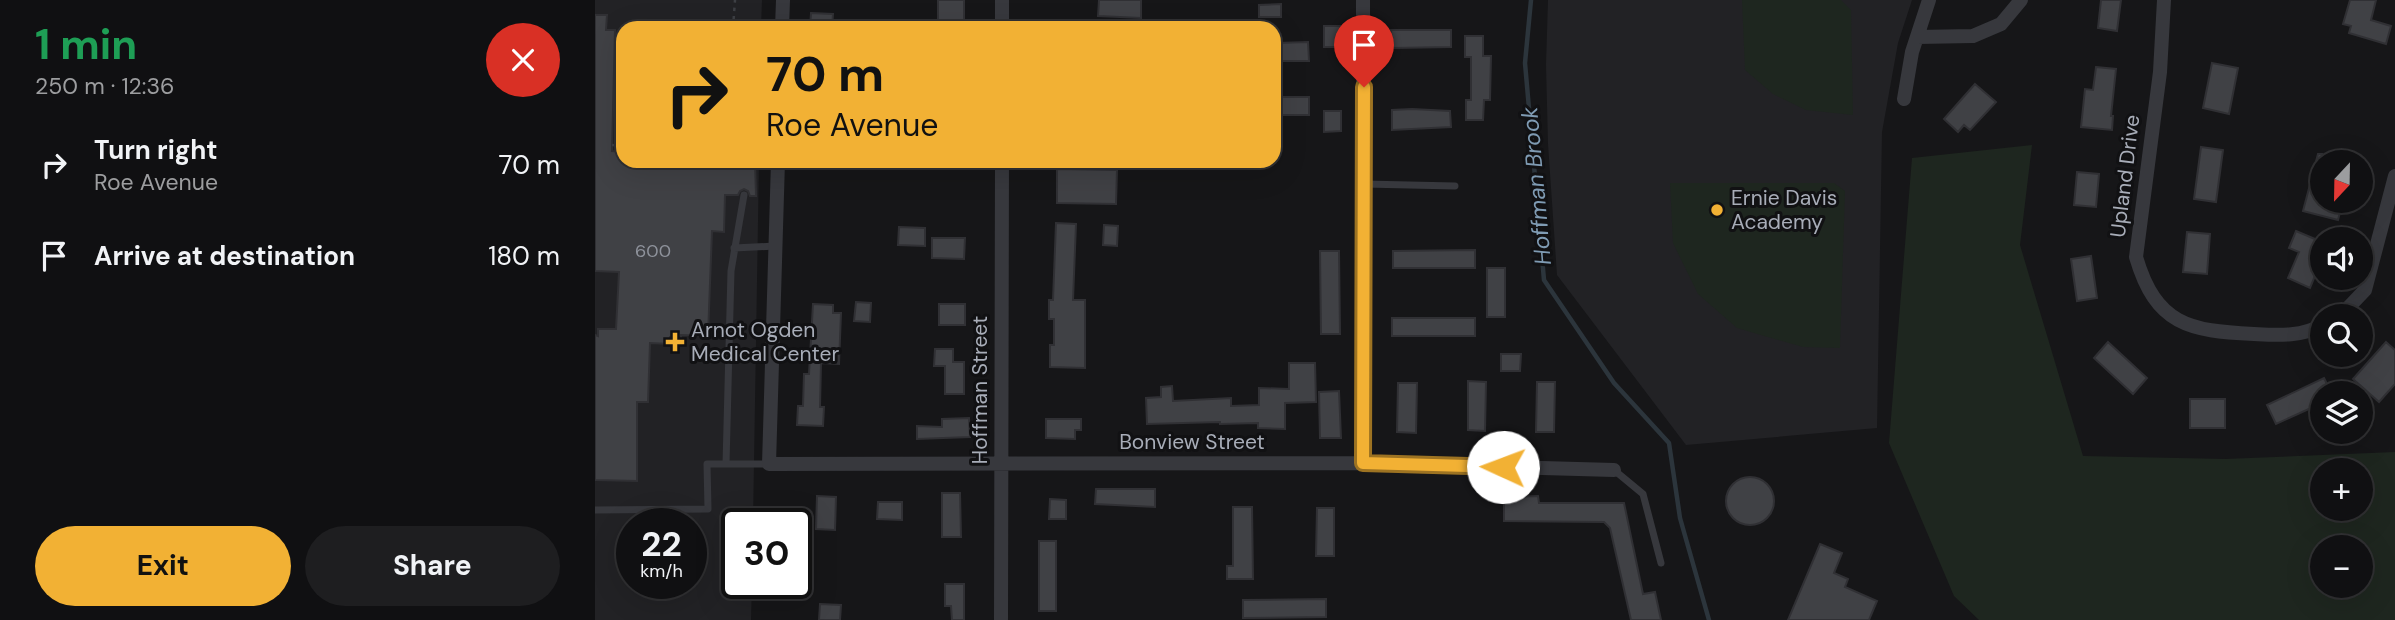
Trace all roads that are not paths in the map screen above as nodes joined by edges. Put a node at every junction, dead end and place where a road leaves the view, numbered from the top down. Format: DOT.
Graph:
graph roads {
  1 [pos="783,0"];
  2 [pos="1002,0"];
  3 [pos="1363,0"];
  4 [pos="1929,0"];
  5 [pos="2021,0"];
  6 [pos="2164,0"];
  7 [pos="782,21"];
  8 [pos="1002,21"];
  9 [pos="1917,37"];
  10 [pos="1904,99"];
  11 [pos="778,168"];
  12 [pos="1002,168"];
  13 [pos="2395,176"];
  14 [pos="1364,184"];
  15 [pos="1455,186"];
  16 [pos="744,195"];
  17 [pos="775,246"];
  18 [pos="734,248"];
  19 [pos="2352,304"];
  20 [pos="2310,331"];
  21 [pos="1001,463"];
  22 [pos="1363,463"];
  23 [pos="726,464"];
  24 [pos="769,464"];
  25 [pos="1614,470"];
  26 [pos="595,510"];
  27 [pos="1661,563"];
  28 [pos="1001,620"];
  1 -- 7 [label="street"];
  2 -- 8 [label="street"];
  3 -- 14 [label="street"];
  4 -- 9 [label="street"];
  5 -- 9 [label="street"];
  6 -- 20 [label="street, Upland Drive"];
  9 -- 10 [label="street"];
  11 -- 17 [label="street"];
  12 -- 21 [label="street, Hoffman Street"];
  13 -- 19 [label="street"];
  14 -- 15 [label="lane"];
  14 -- 22 [label="street"];
  16 -- 18 [label="lane"];
  17 -- 18 [label="lane"];
  17 -- 24 [label="street"];
  18 -- 23 [label="lane"];
  21 -- 22 [label="street, Bonview Street"];
  21 -- 24 [label="street, Bonview Street"];
  21 -- 28 [label="street, Hoffman Street"];
  22 -- 25 [label="street, Bonview Street"];
  23 -- 24 [label="lane"];
  23 -- 26 [label="lane"];
  25 -- 27 [label="lane"];
}
